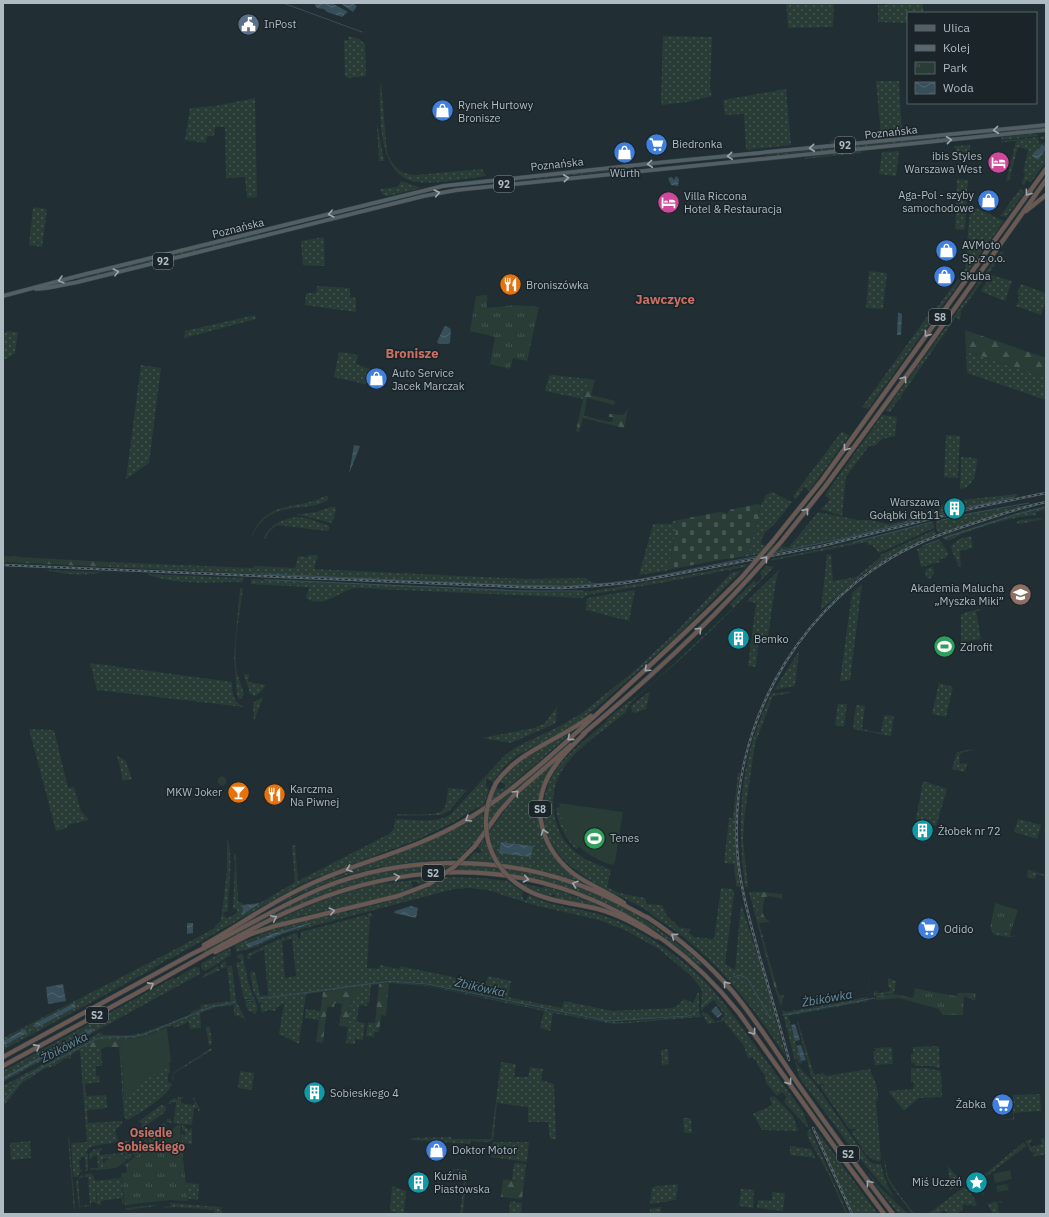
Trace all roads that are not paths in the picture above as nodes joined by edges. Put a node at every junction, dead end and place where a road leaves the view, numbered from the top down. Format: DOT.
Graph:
graph roads {
  1 [pos="1046,125"];
  2 [pos="1046,130"];
  3 [pos="1046,169"];
  4 [pos="1046,180"];
  5 [pos="1046,195"];
  6 [pos="1017,220"];
  7 [pos="78,276"];
  8 [pos="78,282"];
  9 [pos="32,289"];
  10 [pos="3,296"];
  11 [pos="620,693"];
  12 [pos="585,732"];
  13 [pos="648,918"];
  14 [pos="676,949"];
  15 [pos="190,955"];
  16 [pos="191,963"];
  17 [pos="3,1057"];
  18 [pos="3,1066"];
  19 [pos="884,1214"];
  20 [pos="893,1214"];
  1 -- 7 [label="main road, Poznańska / 92, one-way"];
  8 -- 2 [label="main road, Poznańska / 92, one-way"];
  3 -- 11 [label="highway, S8, one-way, bridge"];
  4 -- 6 [label="highway, S8"];
  5 -- 6 [label="highway"];
  12 -- 6 [label="highway, S8, one-way, bridge"];
  7 -- 8 [label="main road"];
  7 -- 9 [label="main road, Poznańska / 92, one-way"];
  8 -- 9 [label="main road, Poznańska / 92"];
  9 -- 10 [label="main road, Poznańska / 92"];
  11 -- 14 [label="highway, S8, bridge"];
  11 -- 15 [label="highway, one-way"];
  13 -- 12 [label="highway, S8, one-way"];
  16 -- 12 [label="highway, one-way, bridge"];
  13 -- 15 [label="highway, S2, one-way"];
  20 -- 13 [label="highway, S2, one-way"];
  16 -- 14 [label="highway, S2, one-way"];
  14 -- 19 [label="highway, S2, one-way"];
  15 -- 17 [label="highway"];
  18 -- 16 [label="highway, S2, one-way"];
}
